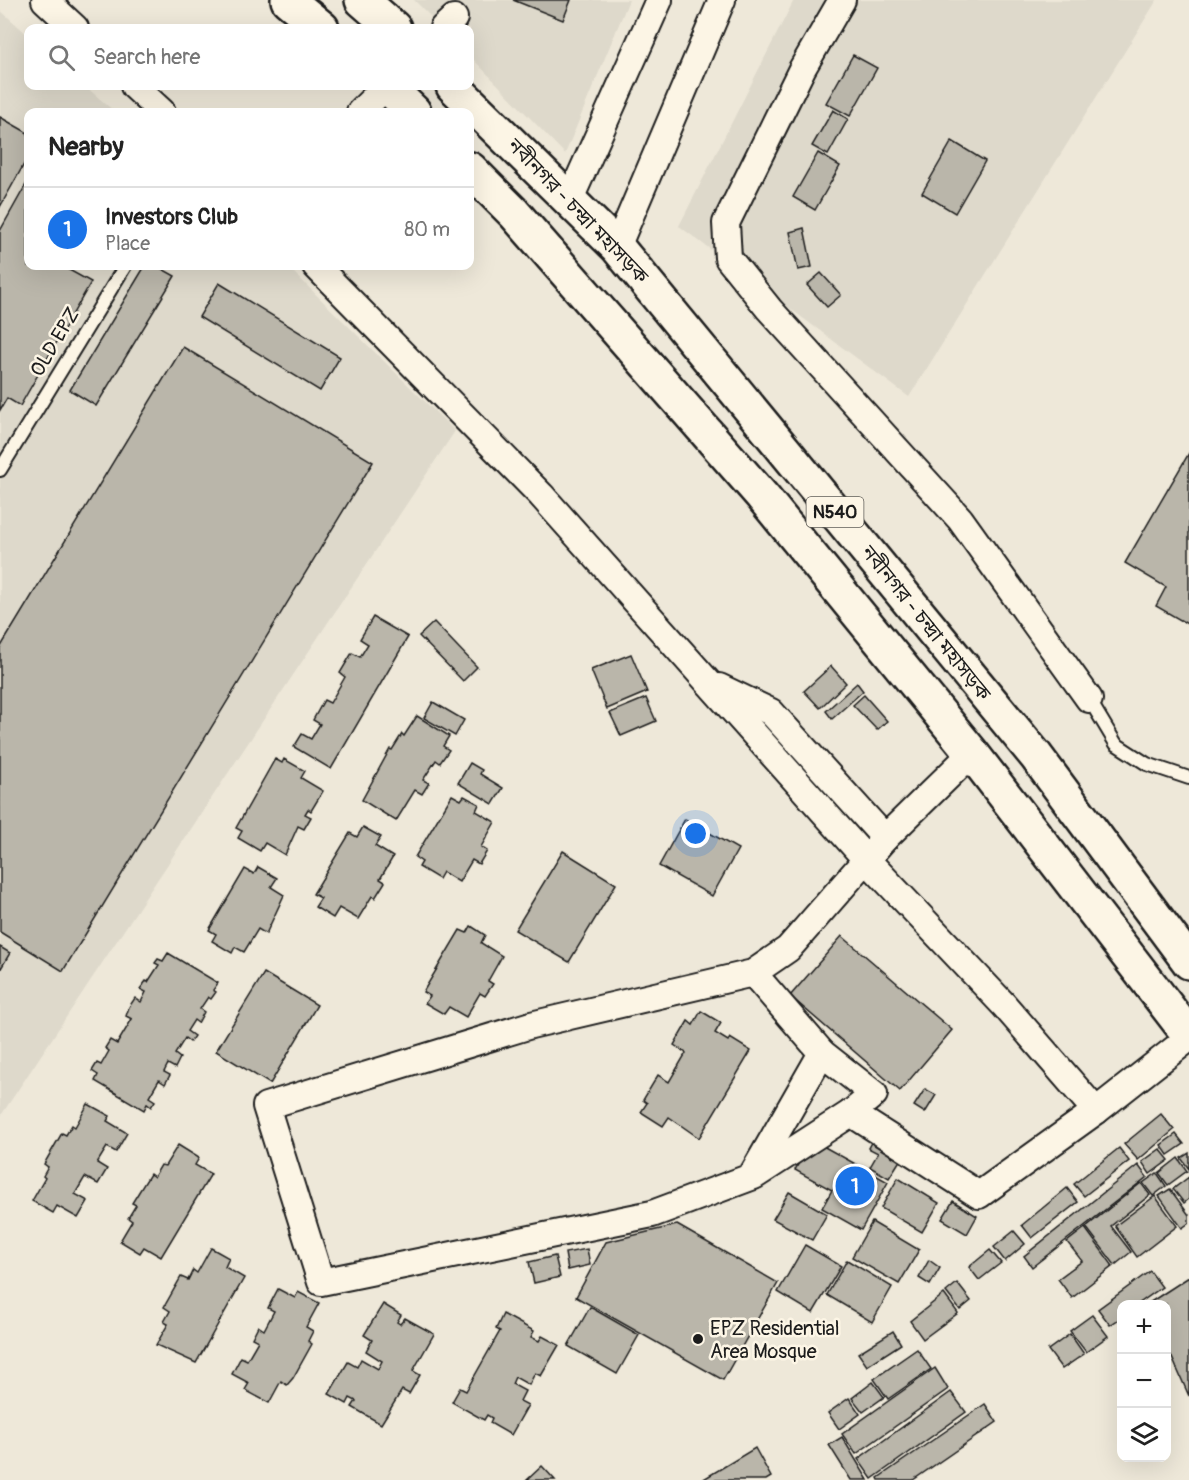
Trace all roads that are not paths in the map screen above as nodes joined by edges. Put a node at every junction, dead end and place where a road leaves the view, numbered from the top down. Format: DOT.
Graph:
graph roads {
  1 [pos="45,0"];
  2 [pos="288,0"];
  3 [pos="362,0"];
  4 [pos="659,0"];
  5 [pos="722,0"];
  6 [pos="842,0"];
  7 [pos="71,24"];
  8 [pos="317,24"];
  9 [pos="389,24"];
  10 [pos="138,90"];
  11 [pos="383,90"];
  12 [pos="391,90"];
  13 [pos="457,90"];
  14 [pos="158,108"];
  15 [pos="364,108"];
  16 [pos="410,108"];
  17 [pos="474,173"];
  18 [pos="570,199"];
  19 [pos="617,247"];
  20 [pos="123,270"];
  21 [pos="320,270"];
  22 [pos="0,470"];
  23 [pos="708,682"];
  24 [pos="1089,699"];
  25 [pos="972,753"];
  26 [pos="1189,778"];
  27 [pos="885,838"];
  28 [pos="865,858"];
  29 [pos="1189,962"];
  30 [pos="753,973"];
  31 [pos="1189,1036"];
  32 [pos="822,1053"];
  33 [pos="1096,1111"];
  34 [pos="851,1113"];
  35 [pos="752,1177"];
  1 -- 7 [label="street"];
  2 -- 8 [label="highway"];
  3 -- 9 [label="highway"];
  4 -- 18 [label="street"];
  5 -- 19 [label="street"];
  6 -- 24 [label="street"];
  10 -- 14 [label="street"];
  11 -- 15 [label="street"];
  12 -- 16 [label="highway"];
  13 -- 18 [label="highway, নবীনগর - চন্দ্রা মহাসড়ক / N540"];
  17 -- 25 [label="highway, N540"];
  18 -- 19 [label="highway, নবীনগর - চন্দ্রা মহাসড়ক / N540"];
  19 -- 29 [label="highway, নবীনগর - চন্দ্রা মহাসড়ক / N540"];
  20 -- 22 [label="lane, OLD EPZ"];
  21 -- 23 [label="street"];
  23 -- 27 [label="street"];
  23 -- 28 [label="street"];
  24 -- 26 [label="lane"];
  25 -- 27 [label="street"];
  25 -- 31 [label="highway, N540"];
  27 -- 28 [label="street"];
  28 -- 30 [label="street"];
  28 -- 33 [label="street"];
  30 -- 32 [label="street"];
  30 -- 35 [label="street"];
  31 -- 33 [label="street"];
  32 -- 34 [label="street"];
  32 -- 35 [label="street"];
  33 -- 34 [label="street"];
  34 -- 35 [label="street"];
}
